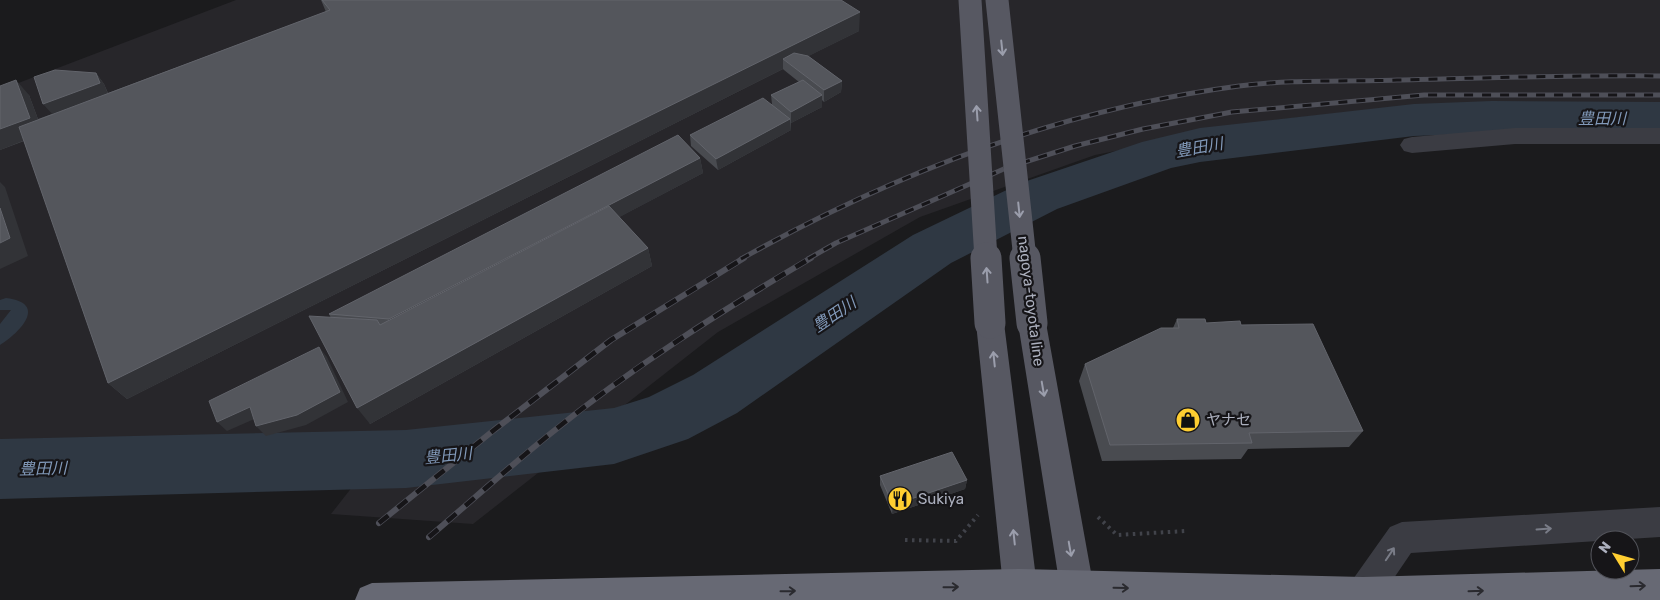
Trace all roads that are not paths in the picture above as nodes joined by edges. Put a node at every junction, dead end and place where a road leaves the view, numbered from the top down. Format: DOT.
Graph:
graph roads {
  1 [pos="970,0"];
  2 [pos="997,0"];
  3 [pos="1660,136"];
  4 [pos="1412,145"];
  5 [pos="1660,522"];
  6 [pos="1660,586"];
  7 [pos="1021,593"];
  8 [pos="1078,594"];
  9 [pos="1363,594"];
  10 [pos="372,600"];
  7 -- 1 [label="main road, one-way, bridge"];
  2 -- 8 [label="main road, nagoya-toyota line, one-way, bridge"];
  3 -- 4 [label="street"];
  9 -- 5 [label="street, one-way"];
  9 -- 6 [label="highway, one-way"];
  7 -- 8 [label="highway"];
  10 -- 7 [label="highway, one-way"];
  8 -- 9 [label="highway, one-way"];
}
